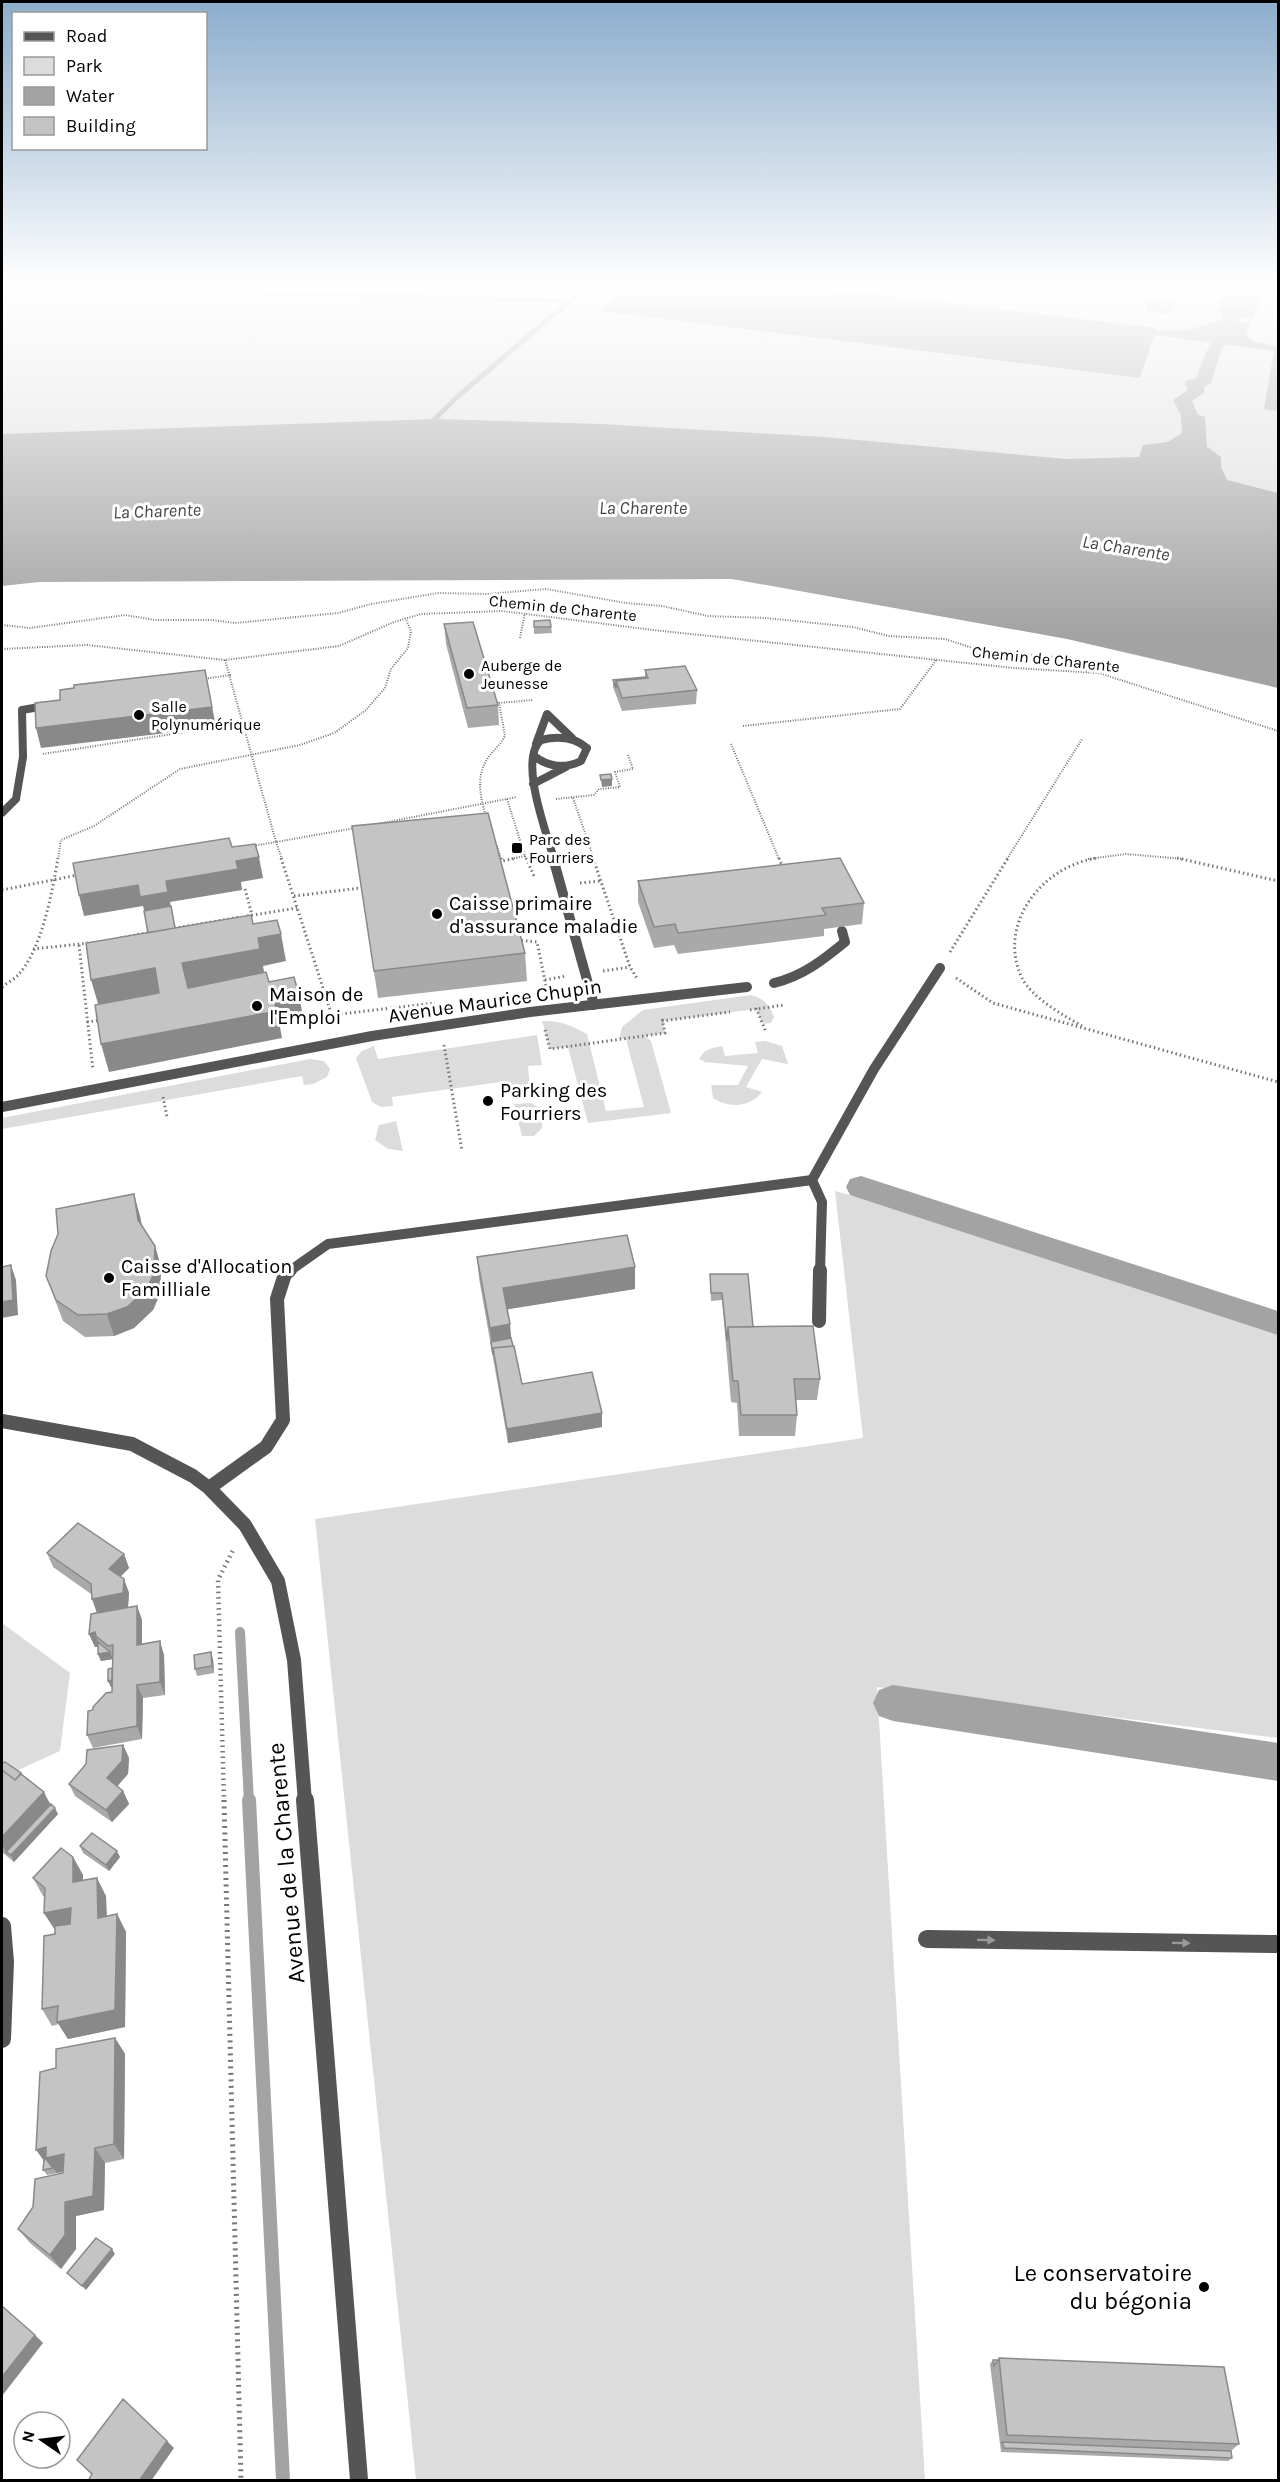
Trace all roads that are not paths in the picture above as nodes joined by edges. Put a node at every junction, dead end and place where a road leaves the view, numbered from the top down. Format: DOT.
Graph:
graph roads {
  1 [pos="65,703"];
  2 [pos="572,738"];
  3 [pos="537,744"];
  4 [pos="534,756"];
  5 [pos="569,765"];
  6 [pos="535,793"];
  7 [pos="2,813"];
  8 [pos="842,931"];
  9 [pos="940,968"];
  10 [pos="774,983"];
  11 [pos="747,987"];
  12 [pos="594,1005"];
  13 [pos="2,1107"];
  14 [pos="812,1180"];
  15 [pos="819,1321"];
  16 [pos="2,1421"];
  17 [pos="208,1488"];
  18 [pos="2,1926"];
  19 [pos="927,1939"];
  20 [pos="1278,1944"];
  21 [pos="2,2039"];
  22 [pos="359,2481"];
  1 -- 7 [label="street"];
  2 -- 3 [label="street"];
  2 -- 3 [label="street"];
  2 -- 5 [label="street"];
  3 -- 4 [label="street"];
  4 -- 5 [label="street"];
  4 -- 6 [label="street"];
  5 -- 6 [label="street"];
  6 -- 12 [label="street"];
  8 -- 10 [label="street"];
  9 -- 14 [label="street"];
  11 -- 12 [label="street, Avenue Maurice Chupin"];
  12 -- 13 [label="street, Avenue Maurice Chupin"];
  14 -- 15 [label="street"];
  14 -- 17 [label="street"];
  16 -- 17 [label="street, Avenue de la Charente"];
  17 -- 22 [label="street, Avenue de la Charente"];
  18 -- 21 [label="street"];
  19 -- 20 [label="street, one-way"];
}
